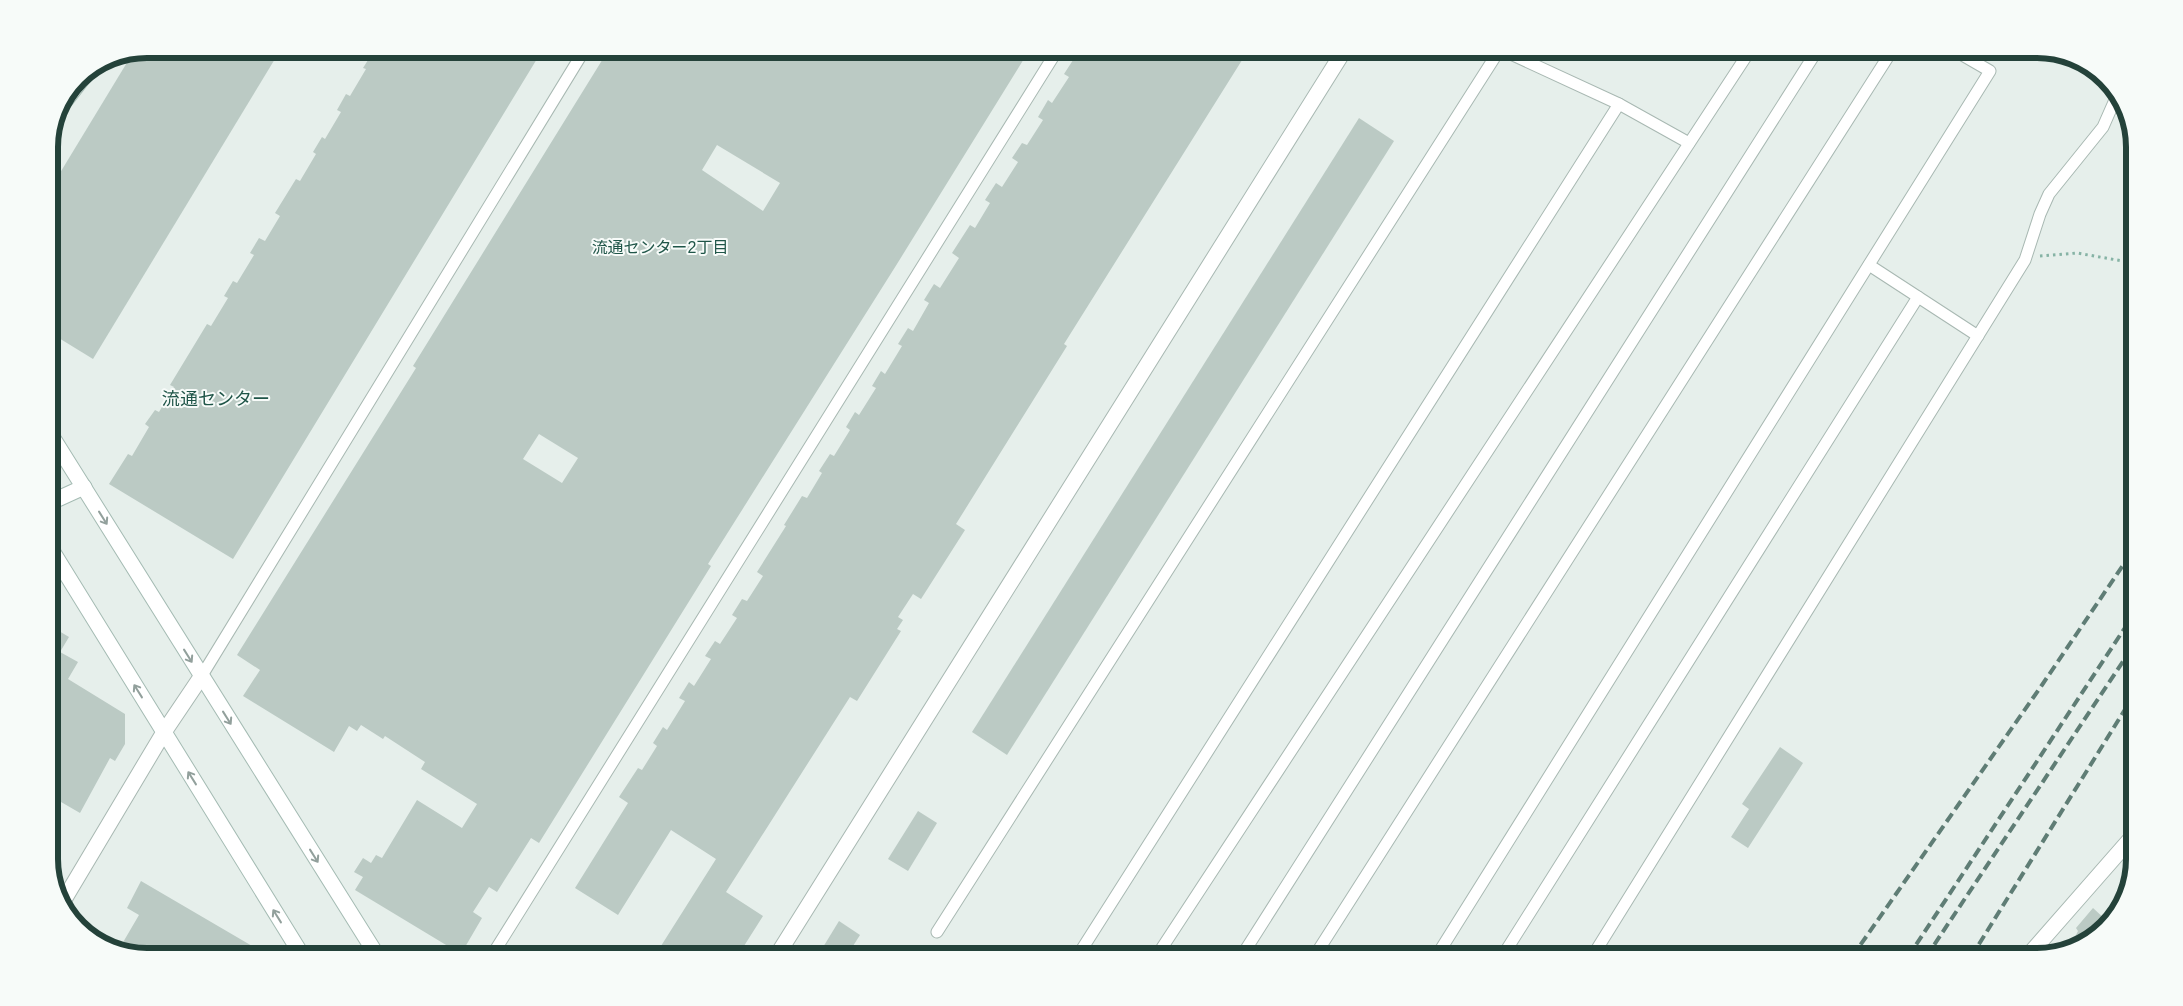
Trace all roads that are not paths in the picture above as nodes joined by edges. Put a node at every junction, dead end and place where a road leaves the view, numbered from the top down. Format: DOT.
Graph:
graph roads {
  1 [pos="579,58"];
  2 [pos="1052,58"];
  3 [pos="1339,58"];
  4 [pos="1494,58"];
  5 [pos="1519,58"];
  6 [pos="1745,58"];
  7 [pos="1812,58"];
  8 [pos="1887,58"];
  9 [pos="1968,58"];
  10 [pos="2114,103"];
  11 [pos="1619,104"];
  12 [pos="1689,143"];
  13 [pos="1869,265"];
  14 [pos="1918,297"];
  15 [pos="1978,336"];
  16 [pos="58,446"];
  17 [pos="84,487"];
  18 [pos="58,499"];
  19 [pos="58,561"];
  20 [pos="201,677"];
  21 [pos="164,732"];
  22 [pos="2126,845"];
  23 [pos="66,897"];
  24 [pos="937,932"];
  25 [pos="297,948"];
  26 [pos="372,948"];
  27 [pos="497,948"];
  28 [pos="782,948"];
  29 [pos="1083,948"];
  30 [pos="1162,948"];
  31 [pos="1247,948"];
  32 [pos="1320,948"];
  33 [pos="1442,948"];
  34 [pos="1508,948"];
  35 [pos="1598,948"];
  36 [pos="2035,948"];
  1 -- 20 [label="lane"];
  2 -- 27 [label="lane"];
  3 -- 28 [label="street"];
  4 -- 24 [label="lane"];
  5 -- 11 [label="lane"];
  6 -- 12 [label="lane"];
  7 -- 31 [label="lane"];
  8 -- 32 [label="lane"];
  9 -- 13 [label="lane"];
  10 -- 15 [label="lane"];
  11 -- 12 [label="lane"];
  11 -- 29 [label="lane"];
  12 -- 30 [label="lane"];
  13 -- 14 [label="lane"];
  13 -- 33 [label="lane"];
  14 -- 15 [label="lane"];
  14 -- 34 [label="lane"];
  15 -- 35 [label="lane"];
  16 -- 17 [label="street"];
  17 -- 18 [label="street"];
  17 -- 20 [label="street, one-way"];
  21 -- 19 [label="street, one-way"];
  20 -- 21 [label="street"];
  20 -- 26 [label="street, one-way"];
  21 -- 23 [label="street"];
  25 -- 21 [label="street, one-way"];
  22 -- 36 [label="street"];
}
